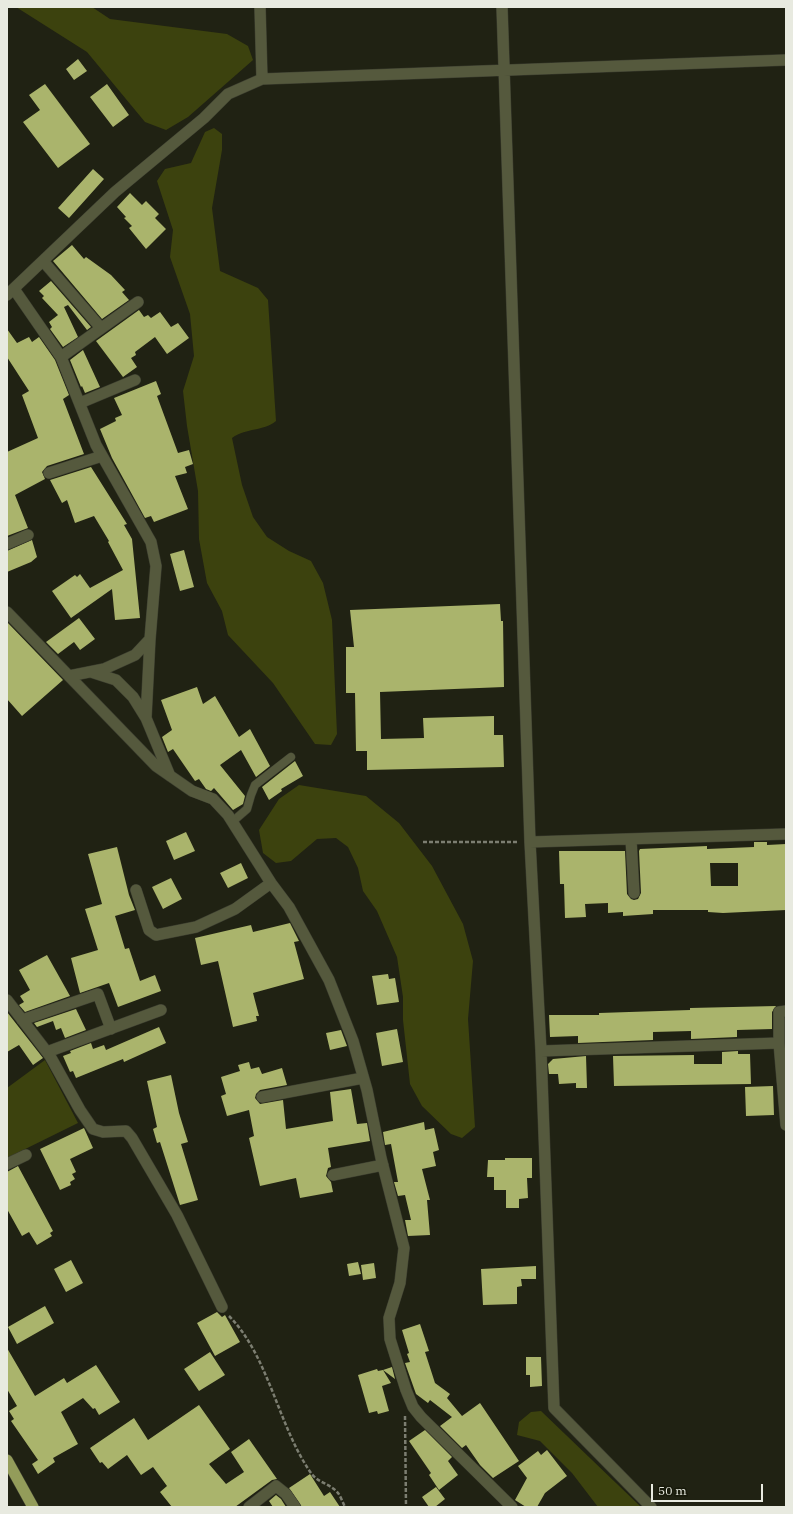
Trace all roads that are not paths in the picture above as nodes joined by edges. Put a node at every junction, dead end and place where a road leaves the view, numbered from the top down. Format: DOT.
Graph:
graph roads {
  1 [pos="260,7"];
  2 [pos="502,7"];
  3 [pos="786,60"];
  4 [pos="504,70"];
  5 [pos="262,78"];
  6 [pos="43,261"];
  7 [pos="10,292"];
  8 [pos="138,302"];
  9 [pos="101,328"];
  10 [pos="61,357"];
  11 [pos="135,380"];
  12 [pos="80,403"];
  13 [pos="102,456"];
  14 [pos="49,473"];
  15 [pos="28,535"];
  16 [pos="7,544"];
  17 [pos="7,612"];
  18 [pos="150,639"];
  19 [pos="90,672"];
  20 [pos="69,676"];
  21 [pos="146,718"];
  22 [pos="291,757"];
  23 [pos="170,776"];
  24 [pos="232,822"];
  25 [pos="786,834"];
  26 [pos="631,839"];
  27 [pos="530,842"];
  28 [pos="271,883"];
  29 [pos="136,890"];
  30 [pos="634,893"];
  31 [pos="7,1000"];
  32 [pos="161,1010"];
  33 [pos="786,1011"];
  34 [pos="22,1020"];
  35 [pos="111,1029"];
  36 [pos="779,1043"];
  37 [pos="540,1051"];
  38 [pos="47,1052"];
  39 [pos="363,1078"];
  40 [pos="262,1097"];
  41 [pos="786,1124"];
  42 [pos="26,1155"];
  43 [pos="7,1164"];
  44 [pos="383,1165"];
  45 [pos="333,1175"];
  46 [pos="222,1307"];
  47 [pos="7,1460"];
  48 [pos="33,1507"];
  49 [pos="250,1507"];
  50 [pos="295,1507"];
  51 [pos="512,1507"];
  52 [pos="652,1507"];
  1 -- 5 [label="street"];
  2 -- 4 [label="street"];
  3 -- 4 [label="street"];
  4 -- 5 [label="street"];
  4 -- 27 [label="street"];
  5 -- 6 [label="street"];
  6 -- 7 [label="street"];
  6 -- 9 [label="street"];
  7 -- 10 [label="street"];
  8 -- 9 [label="street"];
  9 -- 10 [label="street"];
  10 -- 12 [label="street"];
  11 -- 12 [label="street"];
  12 -- 13 [label="street"];
  13 -- 14 [label="street"];
  13 -- 18 [label="street"];
  15 -- 16 [label="street"];
  17 -- 20 [label="street"];
  18 -- 19 [label="street"];
  18 -- 21 [label="street"];
  19 -- 20 [label="street"];
  19 -- 21 [label="street"];
  20 -- 23 [label="street"];
  21 -- 23 [label="street"];
  22 -- 24 [label="lane"];
  23 -- 24 [label="street"];
  24 -- 28 [label="street"];
  25 -- 26 [label="street"];
  26 -- 27 [label="street"];
  26 -- 30 [label="street"];
  27 -- 37 [label="street"];
  28 -- 29 [label="street"];
  28 -- 39 [label="street"];
  31 -- 34 [label="street"];
  32 -- 35 [label="street"];
  33 -- 36 [label="street"];
  34 -- 35 [label="street"];
  34 -- 38 [label="street"];
  35 -- 38 [label="street"];
  36 -- 37 [label="street"];
  36 -- 41 [label="street"];
  37 -- 52 [label="street"];
  38 -- 46 [label="street"];
  39 -- 40 [label="street"];
  39 -- 44 [label="street"];
  42 -- 43 [label="street"];
  44 -- 45 [label="street"];
  44 -- 51 [label="street"];
  47 -- 48 [label="highway"];
  49 -- 50 [label="street"];
}
